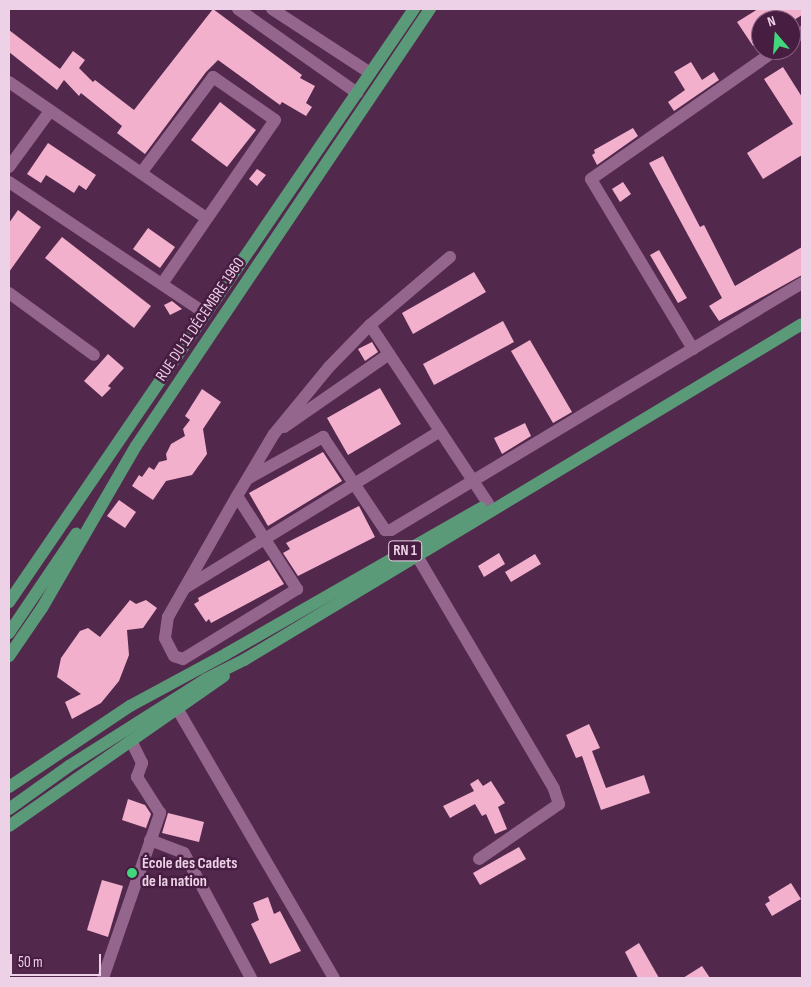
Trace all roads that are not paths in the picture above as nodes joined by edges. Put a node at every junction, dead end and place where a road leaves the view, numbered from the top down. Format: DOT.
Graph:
graph roads {
  1 [pos="238,9"];
  2 [pos="272,9"];
  3 [pos="414,9"];
  4 [pos="430,9"];
  5 [pos="762,60"];
  6 [pos="370,73"];
  7 [pos="9,82"];
  8 [pos="357,92"];
  9 [pos="50,111"];
  10 [pos="9,167"];
  11 [pos="141,174"];
  12 [pos="9,182"];
  13 [pos="206,218"];
  14 [pos="450,257"];
  15 [pos="802,283"];
  16 [pos="162,284"];
  17 [pos="9,293"];
  18 [pos="206,314"];
  19 [pos="802,315"];
  20 [pos="802,324"];
  21 [pos="370,325"];
  22 [pos="693,349"];
  23 [pos="389,354"];
  24 [pos="94,355"];
  25 [pos="440,431"];
  26 [pos="274,434"];
  27 [pos="247,480"];
  28 [pos="472,480"];
  29 [pos="355,484"];
  30 [pos="237,496"];
  31 [pos="488,503"];
  32 [pos="77,506"];
  33 [pos="97,513"];
  34 [pos="265,539"];
  35 [pos="417,556"];
  36 [pos="183,590"];
  37 [pos="9,602"];
  38 [pos="9,621"];
  39 [pos="9,633"];
  40 [pos="226,654"];
  41 [pos="9,656"];
  42 [pos="244,660"];
  43 [pos="178,710"];
  44 [pos="131,740"];
  45 [pos="9,787"];
  46 [pos="9,801"];
  47 [pos="9,809"];
  48 [pos="9,826"];
  49 [pos="150,840"];
  50 [pos="479,859"];
  51 [pos="103,978"];
  52 [pos="250,978"];
  53 [pos="334,978"];
  1 -- 8 [label="lane"];
  2 -- 6 [label="lane"];
  3 -- 6 [label="main road, RUE DU 11 DÉCEMBRE 1960"];
  4 -- 33 [label="main road, RUE DU 11 DÉCEMBRE 1960"];
  5 -- 22 [label="lane"];
  6 -- 8 [label="main road, RUE DU 11 DÉCEMBRE 1960"];
  7 -- 9 [label="lane"];
  8 -- 18 [label="main road, RUE DU 11 DÉCEMBRE 1960"];
  9 -- 10 [label="lane"];
  9 -- 11 [label="lane"];
  11 -- 13 [label="lane"];
  11 -- 13 [label="lane"];
  12 -- 16 [label="lane"];
  13 -- 16 [label="lane"];
  14 -- 21 [label="lane"];
  15 -- 22 [label="lane"];
  16 -- 18 [label="lane"];
  17 -- 24 [label="lane"];
  18 -- 32 [label="main road, RUE DU 11 DÉCEMBRE 1960"];
  19 -- 31 [label="main road, RN 1"];
  20 -- 35 [label="main road, RN 1"];
  21 -- 23 [label="lane"];
  21 -- 26 [label="lane"];
  22 -- 28 [label="lane"];
  23 -- 25 [label="lane"];
  23 -- 26 [label="lane"];
  25 -- 28 [label="lane"];
  25 -- 29 [label="lane"];
  26 -- 27 [label="lane"];
  27 -- 29 [label="lane"];
  27 -- 30 [label="lane"];
  28 -- 29 [label="lane"];
  28 -- 31 [label="lane"];
  29 -- 34 [label="lane"];
  30 -- 34 [label="lane"];
  30 -- 36 [label="lane"];
  31 -- 40 [label="main road, RN 1"];
  32 -- 37 [label="main road, RUE DU 11 DÉCEMBRE 1960"];
  32 -- 38 [label="main road"];
  33 -- 39 [label="main road"];
  33 -- 41 [label="main road, RUE DU 11 DÉCEMBRE 1960"];
  34 -- 36 [label="lane"];
  34 -- 36 [label="lane"];
  35 -- 42 [label="main road, RN 1"];
  35 -- 50 [label="lane"];
  40 -- 45 [label="main road, RN 1"];
  40 -- 46 [label="main road"];
  42 -- 43 [label="main road, RN 1"];
  42 -- 47 [label="main road"];
  43 -- 44 [label="main road, RN 1"];
  43 -- 53 [label="lane"];
  44 -- 48 [label="main road, RN 1"];
  44 -- 49 [label="lane"];
  49 -- 51 [label="lane"];
  49 -- 52 [label="lane"];
}
